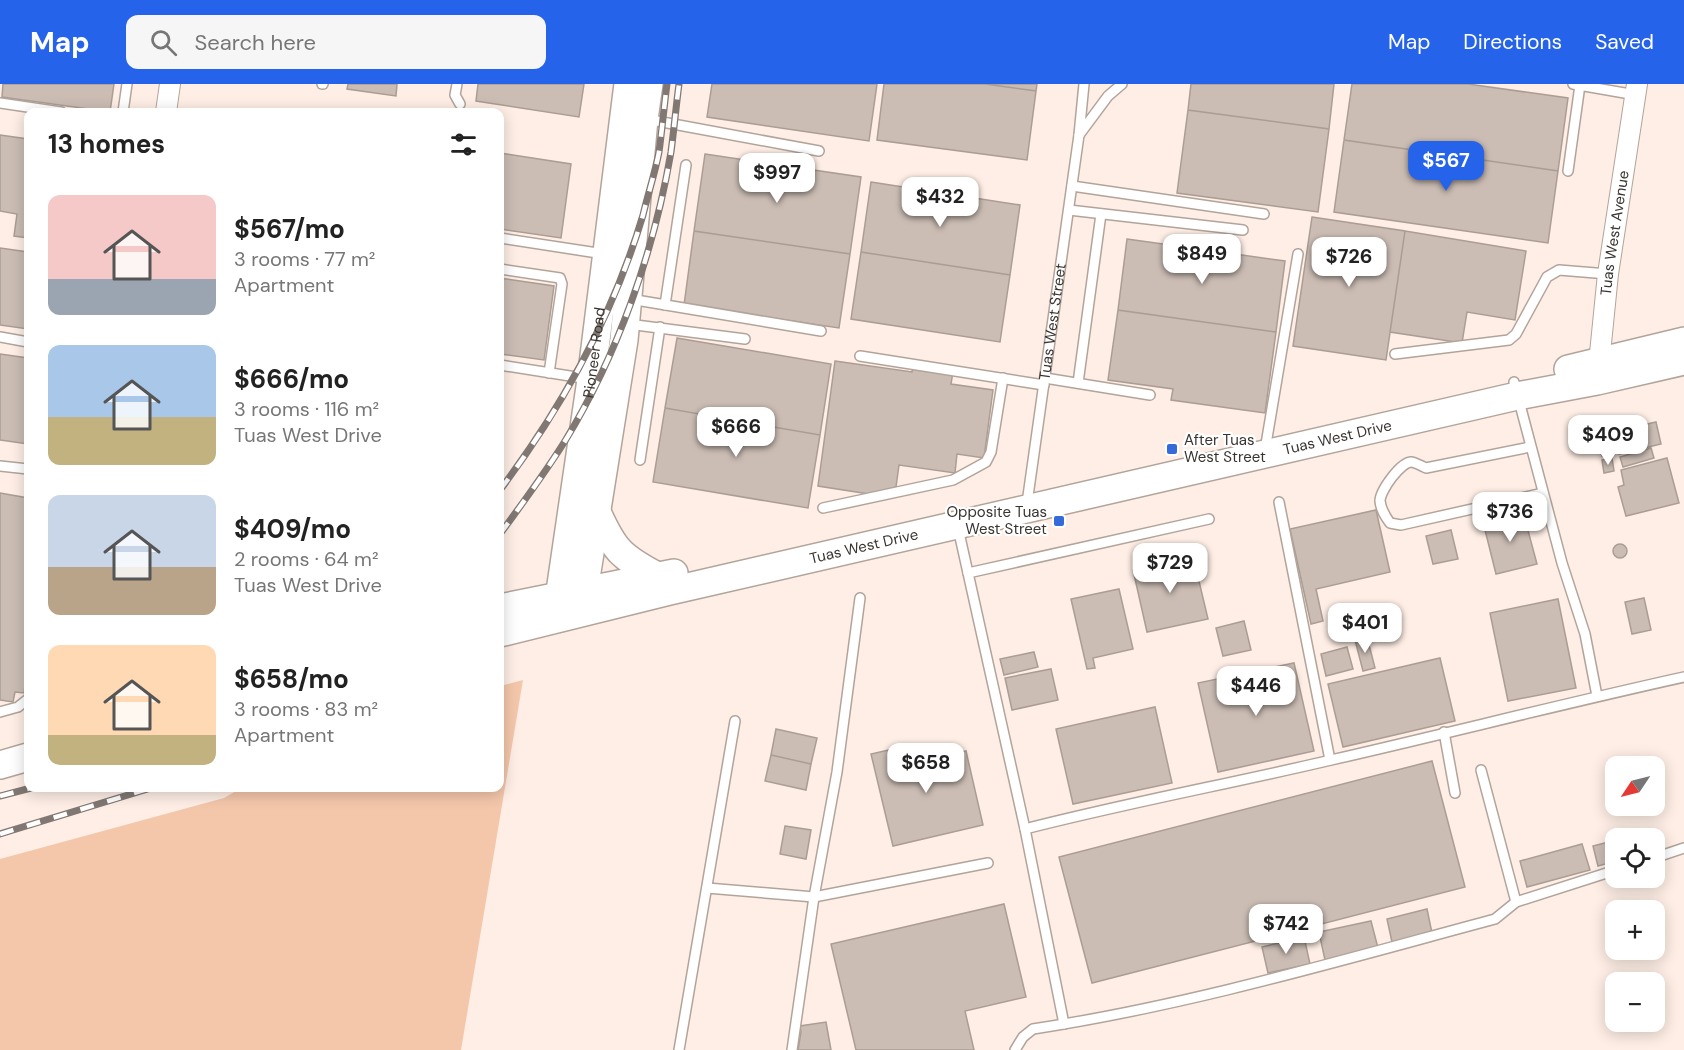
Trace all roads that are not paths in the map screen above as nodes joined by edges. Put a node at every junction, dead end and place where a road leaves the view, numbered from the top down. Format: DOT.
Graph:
graph roads {
  1 [pos="127,84"];
  2 [pos="170,84"];
  3 [pos="457,84"];
  4 [pos="628,84"];
  5 [pos="649,84"];
  6 [pos="1084,84"];
  7 [pos="1122,84"];
  8 [pos="1576,85"];
  9 [pos="1637,89"];
  10 [pos="0,103"];
  11 [pos="459,104"];
  12 [pos="34,108"];
  13 [pos="124,108"];
  14 [pos="167,108"];
  15 [pos="644,119"];
  16 [pos="1079,135"];
  17 [pos="819,151"];
  18 [pos="686,165"];
  19 [pos="1568,171"];
  20 [pos="1072,186"];
  21 [pos="1069,210"];
  22 [pos="1101,214"];
  23 [pos="1264,214"];
  24 [pos="1243,230"];
  25 [pos="504,239"];
  26 [pos="1298,254"];
  27 [pos="606,255"];
  28 [pos="504,270"];
  29 [pos="1608,274"];
  30 [pos="665,304"];
  31 [pos="627,311"];
  32 [pos="660,327"];
  33 [pos="821,331"];
  34 [pos="0,338"];
  35 [pos="745,339"];
  36 [pos="24,341"];
  37 [pos="1684,342"];
  38 [pos="1395,354"];
  39 [pos="860,356"];
  40 [pos="1684,361"];
  41 [pos="504,366"];
  42 [pos="1598,372"];
  43 [pos="549,373"];
  44 [pos="1003,378"];
  45 [pos="591,380"];
  46 [pos="1044,382"];
  47 [pos="1078,383"];
  48 [pos="1515,389"];
  49 [pos="1150,394"];
  50 [pos="1530,447"];
  51 [pos="1265,448"];
  52 [pos="640,460"];
  53 [pos="0,466"];
  54 [pos="24,469"];
  55 [pos="1543,493"];
  56 [pos="1278,502"];
  57 [pos="1027,503"];
  58 [pos="823,508"];
  59 [pos="597,512"];
  60 [pos="957,519"];
  61 [pos="1209,519"];
  62 [pos="968,573"];
  63 [pos="657,576"];
  64 [pos="860,598"];
  65 [pos="569,605"];
  66 [pos="504,608"];
  67 [pos="504,631"];
  68 [pos="1684,677"];
  69 [pos="1597,696"];
  70 [pos="24,702"];
  71 [pos="0,712"];
  72 [pos="735,721"];
  73 [pos="1444,732"];
  74 [pos="24,739"];
  75 [pos="0,746"];
  76 [pos="24,758"];
  77 [pos="1330,760"];
  78 [pos="0,765"];
  79 [pos="1481,770"];
  80 [pos="1455,793"];
  81 [pos="1025,829"];
  82 [pos="1684,848"];
  83 [pos="1665,854"];
  84 [pos="988,862"];
  85 [pos="1605,874"];
  86 [pos="707,888"];
  87 [pos="814,897"];
  88 [pos="1516,902"];
  89 [pos="1064,1024"];
  90 [pos="679,1050"];
  91 [pos="792,1050"];
  92 [pos="1015,1050"];
  1 -- 13 [label="lane"];
  2 -- 14 [label="street"];
  3 -- 11 [label="lane"];
  4 -- 27 [label="main road, Pioneer Road"];
  5 -- 15 [label="main road, Pioneer Road"];
  6 -- 16 [label="lane, Tuas West Street"];
  7 -- 16 [label="lane, Tuas West Street"];
  8 -- 9 [label="lane"];
  8 -- 19 [label="lane"];
  9 -- 29 [label="street, Tuas West Avenue"];
  10 -- 12 [label="lane"];
  15 -- 17 [label="lane"];
  15 -- 31 [label="main road, Pioneer Road"];
  16 -- 20 [label="lane, Tuas West Street"];
  18 -- 30 [label="lane"];
  20 -- 21 [label="lane, Tuas West Street"];
  20 -- 23 [label="lane"];
  21 -- 22 [label="lane"];
  21 -- 46 [label="lane, Tuas West Street"];
  22 -- 24 [label="lane"];
  22 -- 47 [label="lane"];
  25 -- 27 [label="lane"];
  26 -- 51 [label="lane"];
  27 -- 45 [label="main road, Pioneer Road"];
  28 -- 43 [label="lane"];
  29 -- 38 [label="lane"];
  29 -- 42 [label="street, Tuas West Avenue"];
  30 -- 31 [label="lane"];
  30 -- 33 [label="lane"];
  31 -- 32 [label="lane"];
  31 -- 59 [label="main road, Pioneer Road"];
  32 -- 35 [label="lane"];
  32 -- 52 [label="lane"];
  34 -- 36 [label="lane"];
  37 -- 42 [label="main road, Tuas West Drive"];
  39 -- 44 [label="lane"];
  40 -- 42 [label="main road, Tuas West Drive"];
  41 -- 43 [label="lane"];
  42 -- 48 [label="main road, Tuas West Drive"];
  43 -- 45 [label="lane"];
  44 -- 46 [label="lane"];
  44 -- 58 [label="lane"];
  45 -- 65 [label="main road, Pioneer Road"];
  46 -- 47 [label="lane"];
  46 -- 57 [label="lane, Tuas West Street"];
  47 -- 49 [label="lane"];
  48 -- 50 [label="lane"];
  48 -- 51 [label="main road, Tuas West Drive"];
  50 -- 55 [label="lane"];
  50 -- 55 [label="lane"];
  51 -- 57 [label="main road, Tuas West Drive"];
  53 -- 54 [label="lane"];
  55 -- 69 [label="lane"];
  56 -- 77 [label="lane"];
  57 -- 60 [label="main road, Tuas West Drive"];
  59 -- 63 [label="main road"];
  59 -- 65 [label="main road, Pioneer Road"];
  60 -- 62 [label="lane"];
  60 -- 63 [label="main road, Tuas West Drive"];
  60 -- 65 [label="main road, Tuas West Drive"];
  61 -- 62 [label="lane"];
  62 -- 81 [label="lane"];
  63 -- 65 [label="main road, Tuas West Drive"];
  64 -- 87 [label="lane"];
  65 -- 66 [label="main road, Tuas West Drive"];
  65 -- 67 [label="main road, Tuas West Drive"];
  68 -- 69 [label="lane"];
  69 -- 73 [label="lane"];
  70 -- 71 [label="lane"];
  72 -- 86 [label="lane"];
  73 -- 77 [label="lane"];
  73 -- 80 [label="lane"];
  74 -- 75 [label="main road"];
  76 -- 78 [label="main road"];
  77 -- 81 [label="lane"];
  79 -- 88 [label="lane"];
  81 -- 89 [label="lane"];
  82 -- 83 [label="lane"];
  84 -- 87 [label="lane"];
  85 -- 88 [label="lane"];
  86 -- 87 [label="lane"];
  86 -- 90 [label="lane"];
  87 -- 91 [label="lane"];
  88 -- 89 [label="lane"];
  89 -- 92 [label="lane"];
}
